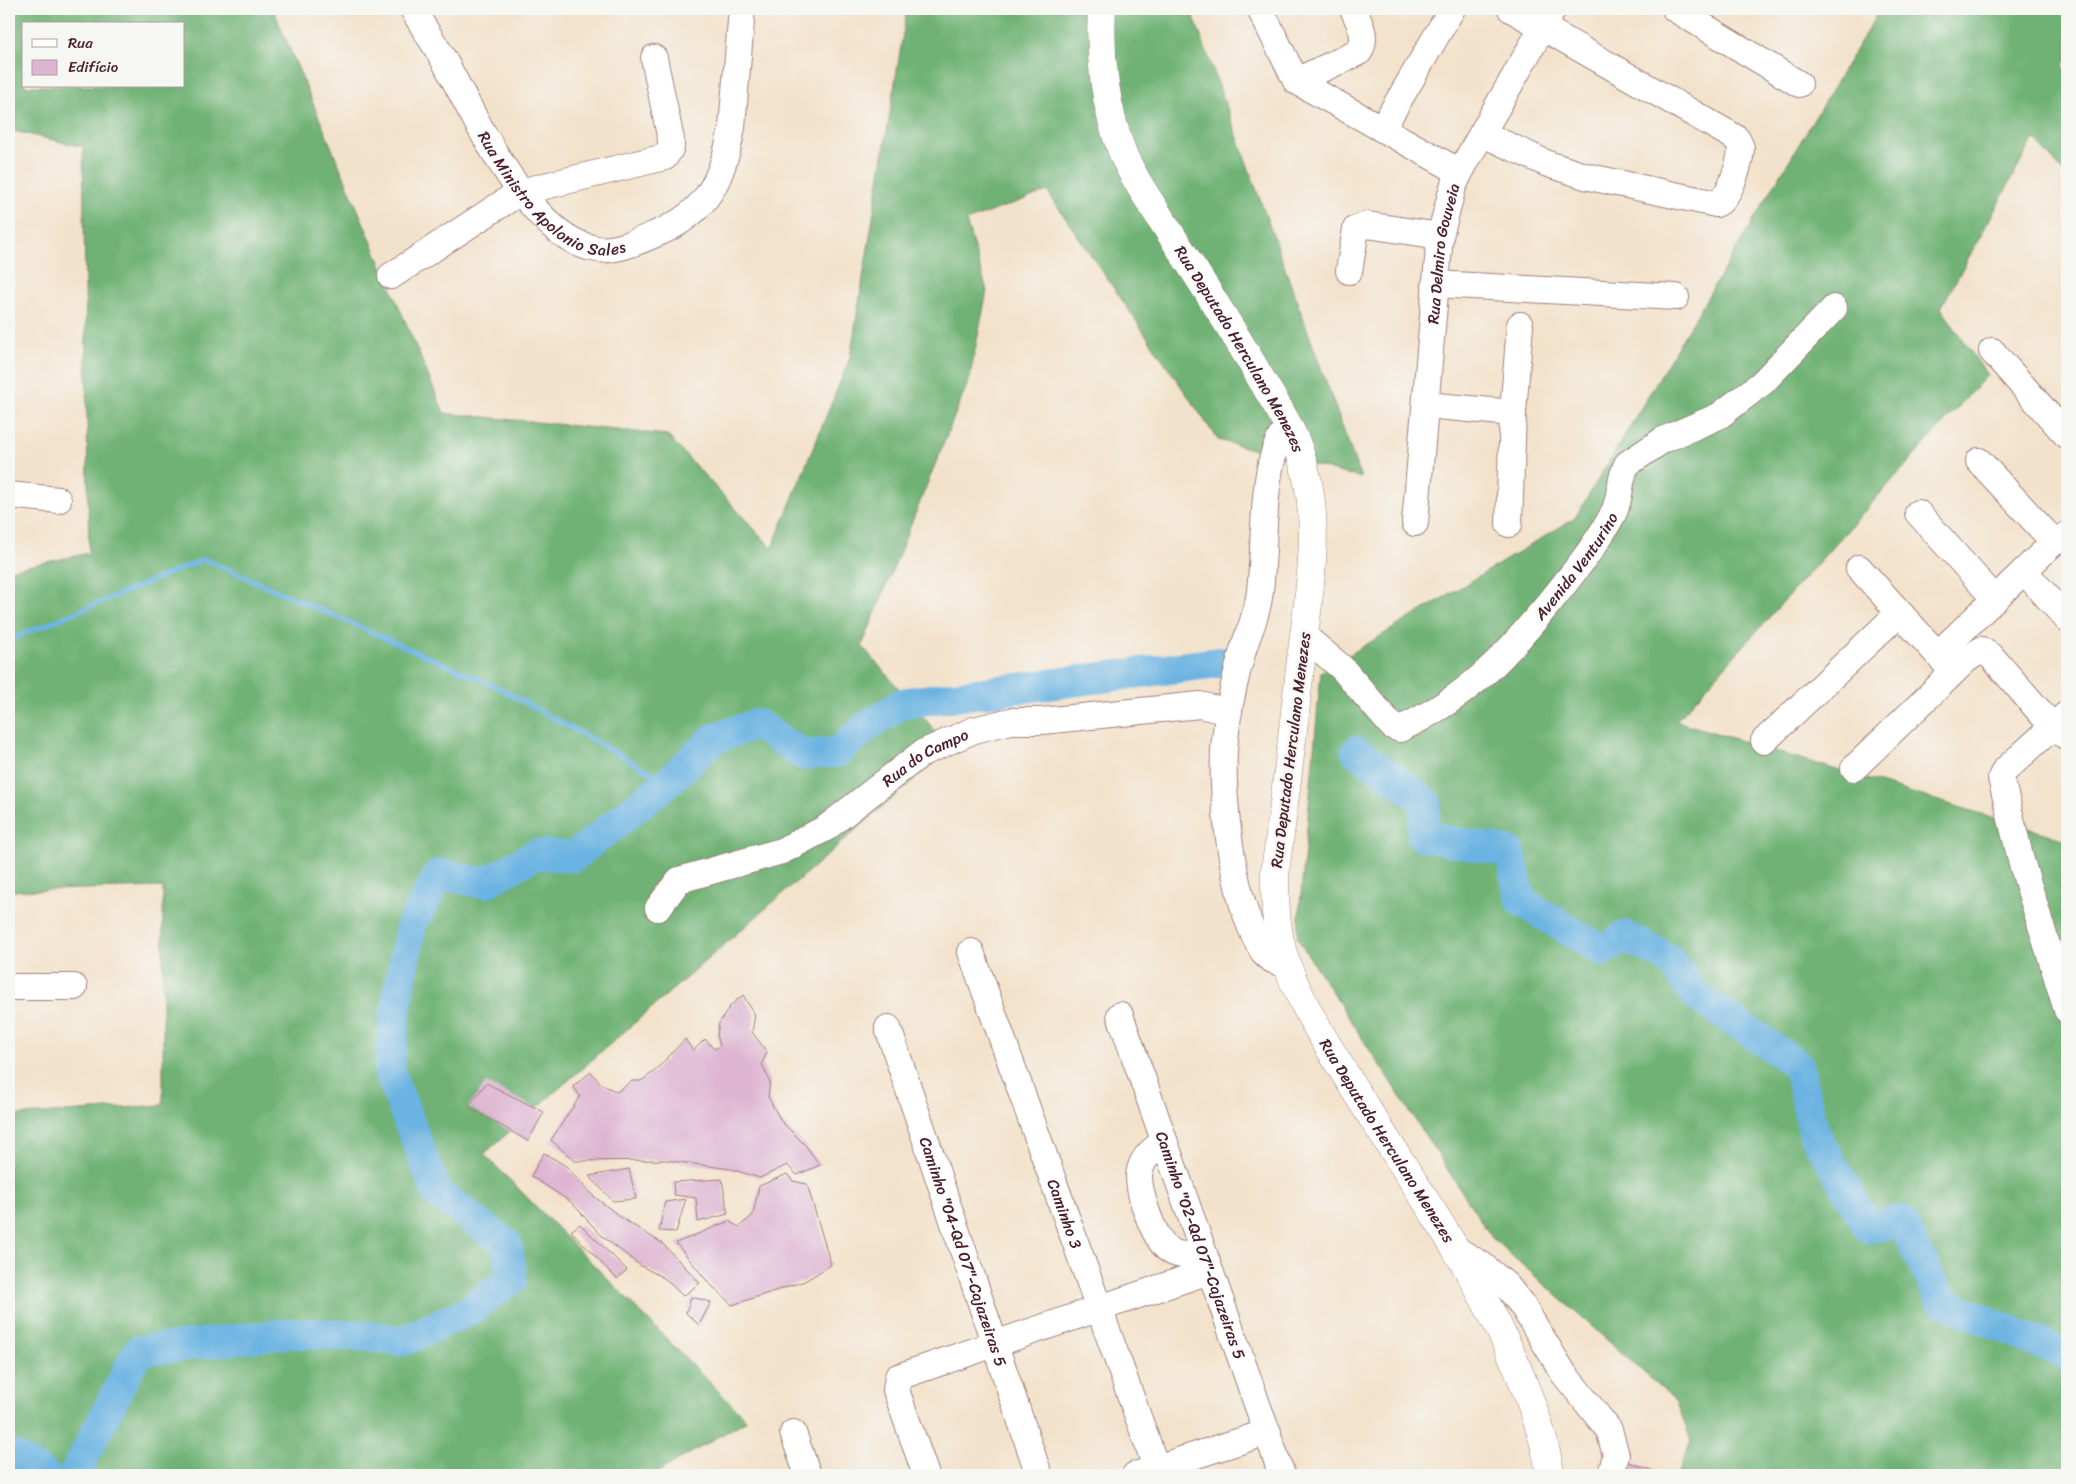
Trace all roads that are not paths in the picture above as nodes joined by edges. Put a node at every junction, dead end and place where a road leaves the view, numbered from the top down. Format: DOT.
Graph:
graph roads {
  1 [pos="413,9"];
  2 [pos="742,9"];
  3 [pos="1102,9"];
  4 [pos="1260,9"];
  5 [pos="1353,9"];
  6 [pos="1452,9"];
  7 [pos="1511,9"];
  8 [pos="1675,9"];
  9 [pos="1548,18"];
  10 [pos="654,58"];
  11 [pos="1296,81"];
  12 [pos="1799,84"];
  13 [pos="1382,129"];
  14 [pos="1483,134"];
  15 [pos="1460,172"];
  16 [pos="520,192"];
  17 [pos="1440,236"];
  18 [pos="1349,271"];
  19 [pos="391,276"];
  20 [pos="1435,284"];
  21 [pos="1676,298"];
  22 [pos="1834,308"];
  23 [pos="1520,325"];
  24 [pos="1992,351"];
  25 [pos="1426,405"];
  26 [pos="1513,412"];
  27 [pos="1288,426"];
  28 [pos="2067,436"];
  29 [pos="1979,461"];
  30 [pos="9,495"];
  31 [pos="58,500"];
  32 [pos="1918,513"];
  33 [pos="1416,523"];
  34 [pos="1509,524"];
  35 [pos="2061,538"];
  36 [pos="1859,568"];
  37 [pos="2024,570"];
  38 [pos="1995,599"];
  39 [pos="1899,613"];
  40 [pos="2067,619"];
  41 [pos="1304,636"];
  42 [pos="1953,662"];
  43 [pos="1229,712"];
  44 [pos="2063,726"];
  45 [pos="1764,741"];
  46 [pos="1854,768"];
  47 [pos="658,908"];
  48 [pos="971,952"];
  49 [pos="1287,965"];
  50 [pos="9,987"];
  51 [pos="74,987"];
  52 [pos="2067,1010"];
  53 [pos="1120,1015"];
  54 [pos="888,1028"];
  55 [pos="1164,1142"];
  56 [pos="1456,1250"];
  57 [pos="1206,1261"];
  58 [pos="1101,1308"];
  59 [pos="995,1343"];
  60 [pos="1268,1432"];
  61 [pos="792,1433"];
  62 [pos="1150,1473"];
  63 [pos="808,1475"];
  64 [pos="926,1475"];
  65 [pos="1039,1475"];
  66 [pos="1282,1475"];
  67 [pos="1550,1475"];
  68 [pos="1611,1475"];
  1 -- 16 [label="street, Rua Ministro Apolonio Sales"];
  2 -- 16 [label="street, Rua Ministro Apolonio Sales"];
  3 -- 27 [label="main road, Rua Deputado Herculano Menezes"];
  4 -- 11 [label="street"];
  5 -- 11 [label="street"];
  6 -- 13 [label="street"];
  7 -- 9 [label="street"];
  8 -- 12 [label="street"];
  9 -- 14 [label="street, Rua Delmiro Gouveia"];
  9 -- 14 [label="street"];
  10 -- 16 [label="street"];
  11 -- 13 [label="street"];
  13 -- 15 [label="street"];
  14 -- 15 [label="street, Rua Delmiro Gouveia"];
  15 -- 17 [label="street, Rua Delmiro Gouveia"];
  16 -- 19 [label="street"];
  17 -- 18 [label="street"];
  17 -- 20 [label="street, Rua Delmiro Gouveia"];
  20 -- 21 [label="street"];
  20 -- 25 [label="street, Rua Delmiro Gouveia"];
  22 -- 41 [label="street, Avenida Venturino"];
  23 -- 26 [label="street"];
  24 -- 28 [label="street"];
  25 -- 26 [label="street"];
  25 -- 33 [label="street, Rua Delmiro Gouveia"];
  26 -- 34 [label="street"];
  27 -- 41 [label="main road, Rua Deputado Herculano Menezes"];
  27 -- 43 [label="street"];
  29 -- 35 [label="street"];
  30 -- 31 [label="street"];
  32 -- 38 [label="street"];
  35 -- 37 [label="street"];
  36 -- 39 [label="street"];
  37 -- 38 [label="street"];
  37 -- 40 [label="street"];
  38 -- 42 [label="street"];
  39 -- 42 [label="street"];
  39 -- 45 [label="street"];
  41 -- 49 [label="main road, Rua Deputado Herculano Menezes"];
  42 -- 44 [label="street"];
  42 -- 46 [label="street"];
  43 -- 47 [label="street, Rua do Campo"];
  43 -- 49 [label="street"];
  44 -- 52 [label="street"];
  48 -- 58 [label="street, Caminho 3"];
  49 -- 56 [label="main road, Rua Deputado Herculano Menezes"];
  50 -- 51 [label="street"];
  53 -- 55 [label="street, Caminho \"02-Qd 07\"-Cajazeiras 5"];
  54 -- 59 [label="street, Caminho \"04-Qd 07\"-Cajazeiras 5"];
  55 -- 57 [label="street, Caminho \"02-Qd 07\"-Cajazeiras 5"];
  55 -- 57 [label="street"];
  56 -- 67 [label="main road, Rua Deputado Herculano Menezes"];
  56 -- 68 [label="street"];
  57 -- 58 [label="street"];
  57 -- 60 [label="street, Caminho \"02-Qd 07\"-Cajazeiras 5"];
  58 -- 59 [label="street"];
  58 -- 62 [label="street, Caminho 3"];
  59 -- 64 [label="street"];
  59 -- 65 [label="street, Caminho \"04-Qd 07\"-Cajazeiras 5"];
  60 -- 62 [label="street"];
  60 -- 66 [label="street, Caminho \"02-Qd 07\"-Cajazeiras 5"];
  61 -- 63 [label="street"];
}
